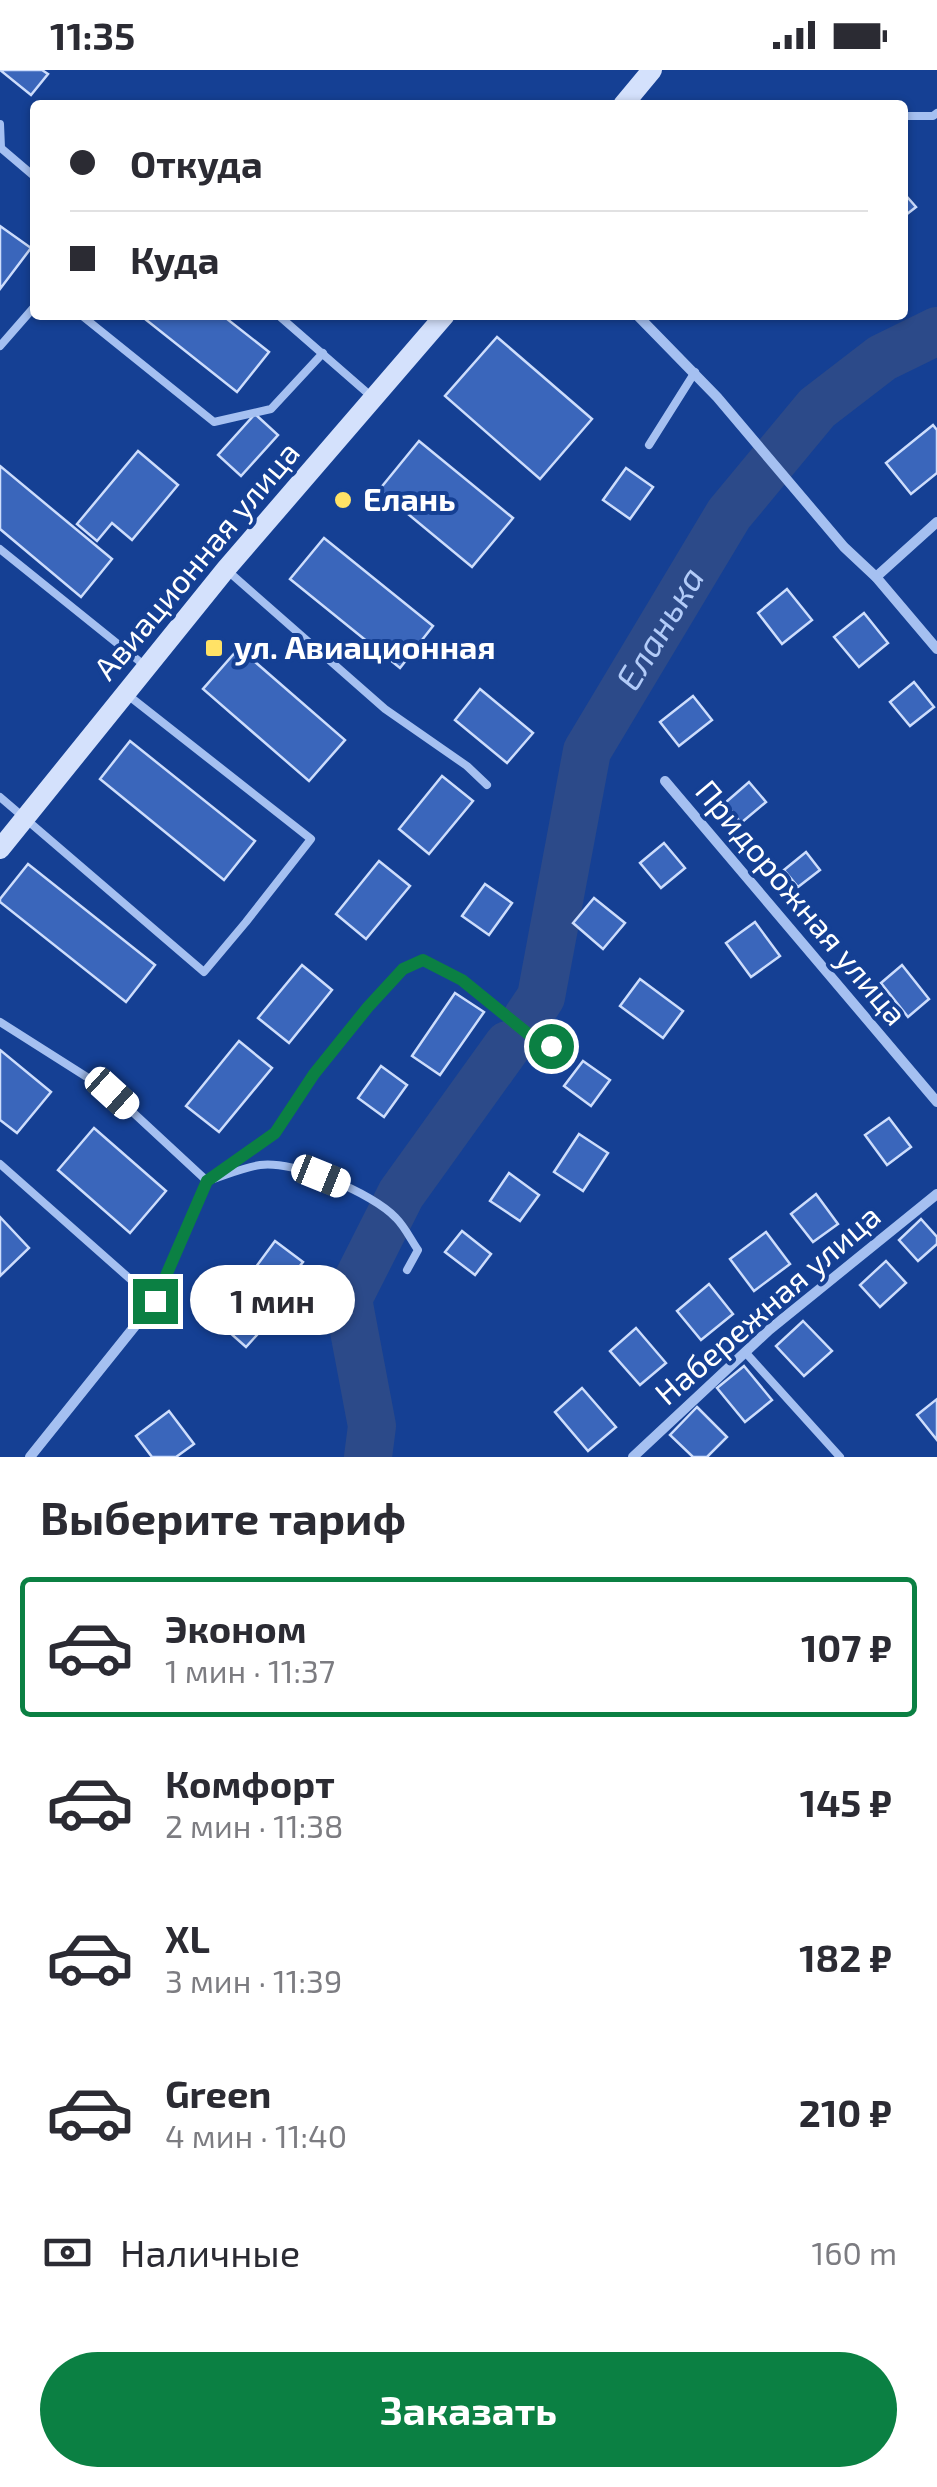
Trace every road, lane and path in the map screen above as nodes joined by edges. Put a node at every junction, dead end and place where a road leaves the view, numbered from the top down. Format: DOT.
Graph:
graph roads {
  1 [pos="652,70"];
  2 [pos="627,100"];
  3 [pos="937,112"];
  4 [pos="908,116"];
  5 [pos="0,124"];
  6 [pos="0,149"];
  7 [pos="30,173"];
  8 [pos="30,312"];
  9 [pos="87,320"];
  10 [pos="284,320"];
  11 [pos="441,320"];
  12 [pos="645,320"];
  13 [pos="0,346"];
  14 [pos="323,353"];
  15 [pos="695,372"];
  16 [pos="374,398"];
  17 [pos="649,445"];
  18 [pos="937,522"];
  19 [pos="0,548"];
  20 [pos="226,569"];
  21 [pos="876,577"];
  22 [pos="937,649"];
  23 [pos="148,668"];
  24 [pos="125,692"];
  25 [pos="666,782"];
  26 [pos="487,785"];
  27 [pos="0,797"];
  28 [pos="24,819"];
  29 [pos="0,849"];
  30 [pos="0,1022"];
  31 [pos="551,1046"];
  32 [pos="937,1102"];
  33 [pos="0,1164"];
  34 [pos="207,1181"];
  35 [pos="937,1194"];
  36 [pos="407,1270"];
  37 [pos="155,1301"];
  38 [pos="746,1353"];
  39 [pos="30,1457"];
  40 [pos="634,1457"];
  41 [pos="840,1457"];
  1 -- 2 [label="street"];
  3 -- 4 [label="lane"];
  5 -- 6 [label="lane"];
  6 -- 7 [label="lane"];
  8 -- 13 [label="lane"];
  9 -- 14 [label="lane"];
  10 -- 14 [label="lane"];
  11 -- 16 [label="street, Авиационная улица"];
  12 -- 15 [label="street"];
  14 -- 16 [label="lane"];
  15 -- 17 [label="lane"];
  15 -- 21 [label="street"];
  16 -- 20 [label="street, Авиационная улица"];
  18 -- 21 [label="street"];
  19 -- 23 [label="lane"];
  20 -- 23 [label="street, Авиационная улица"];
  20 -- 26 [label="lane"];
  21 -- 22 [label="street"];
  23 -- 24 [label="street, Авиационная улица"];
  24 -- 28 [label="street, Авиационная улица"];
  24 -- 28 [label="lane"];
  25 -- 32 [label="street, Придорожная улица"];
  27 -- 28 [label="lane"];
  28 -- 29 [label="street, Авиационная улица"];
  30 -- 34 [label="lane"];
  31 -- 34 [label="lane"];
  33 -- 37 [label="lane"];
  34 -- 36 [label="lane"];
  34 -- 37 [label="lane"];
  35 -- 38 [label="street, Набережная улица"];
  37 -- 39 [label="street"];
  38 -- 40 [label="street, Набережная улица"];
  38 -- 41 [label="lane"];
}
